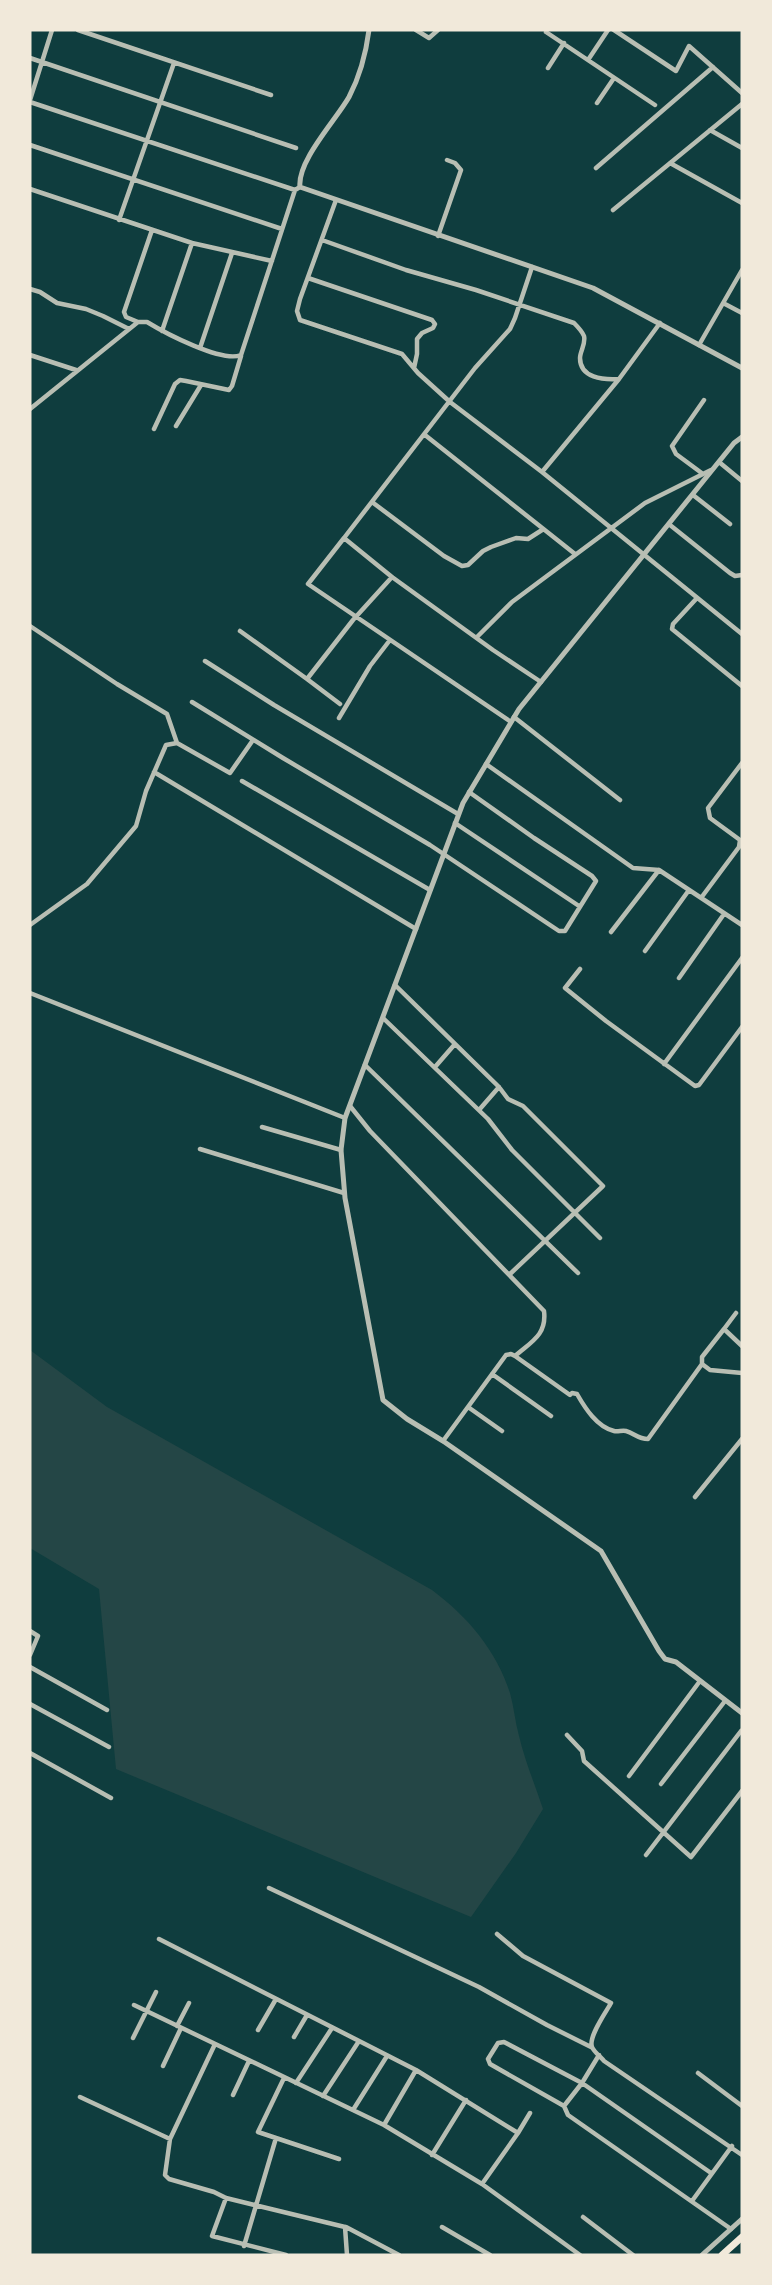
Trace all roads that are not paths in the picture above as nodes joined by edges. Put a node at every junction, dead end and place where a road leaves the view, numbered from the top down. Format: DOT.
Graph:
graph roads {
  1 [pos="52,30"];
  2 [pos="78,30"];
  3 [pos="369,30"];
  4 [pos="416,30"];
  5 [pos="438,30"];
  6 [pos="608,30"];
  7 [pos="614,30"];
  8 [pos="546,32"];
  9 [pos="564,43"];
  10 [pos="30,58"];
  11 [pos="588,60"];
  12 [pos="42,62"];
  13 [pos="174,63"];
  14 [pos="713,67"];
  15 [pos="548,68"];
  16 [pos="614,78"];
  17 [pos="742,93"];
  18 [pos="271,95"];
  19 [pos="30,101"];
  20 [pos="160,102"];
  21 [pos="597,103"];
  22 [pos="742,104"];
  23 [pos="655,105"];
  24 [pos="710,130"];
  25 [pos="147,141"];
  26 [pos="30,145"];
  27 [pos="296,148"];
  28 [pos="742,148"];
  29 [pos="447,160"];
  30 [pos="670,163"];
  31 [pos="597,168"];
  32 [pos="133,181"];
  33 [pos="298,188"];
  34 [pos="30,189"];
  35 [pos="336,200"];
  36 [pos="742,204"];
  37 [pos="613,210"];
  38 [pos="119,220"];
  39 [pos="282,229"];
  40 [pos="152,230"];
  41 [pos="438,236"];
  42 [pos="322,240"];
  43 [pos="192,243"];
  44 [pos="232,253"];
  45 [pos="272,261"];
  46 [pos="532,267"];
  47 [pos="742,271"];
  48 [pos="308,278"];
  49 [pos="30,289"];
  50 [pos="724,304"];
  51 [pos="519,305"];
  52 [pos="742,313"];
  53 [pos="138,322"];
  54 [pos="660,323"];
  55 [pos="129,329"];
  56 [pos="162,331"];
  57 [pos="699,345"];
  58 [pos="200,348"];
  59 [pos="30,355"];
  60 [pos="241,355"];
  61 [pos="414,368"];
  62 [pos="742,368"];
  63 [pos="76,370"];
  64 [pos="619,379"];
  65 [pos="201,385"];
  66 [pos="704,400"];
  67 [pos="450,402"];
  68 [pos="30,409"];
  69 [pos="176,426"];
  70 [pos="154,429"];
  71 [pos="425,435"];
  72 [pos="742,437"];
  73 [pos="719,462"];
  74 [pos="715,468"];
  75 [pos="542,472"];
  76 [pos="704,474"];
  77 [pos="742,481"];
  78 [pos="694,495"];
  79 [pos="372,502"];
  80 [pos="670,524"];
  81 [pos="730,524"];
  82 [pos="611,528"];
  83 [pos="542,530"];
  84 [pos="344,538"];
  85 [pos="575,554"];
  86 [pos="645,556"];
  87 [pos="742,575"];
  88 [pos="392,577"];
  89 [pos="696,598"];
  90 [pos="356,617"];
  91 [pos="30,626"];
  92 [pos="240,631"];
  93 [pos="742,634"];
  94 [pos="477,637"];
  95 [pos="390,640"];
  96 [pos="205,661"];
  97 [pos="307,679"];
  98 [pos="541,682"];
  99 [pos="742,686"];
  100 [pos="192,702"];
  101 [pos="340,704"];
  102 [pos="339,718"];
  103 [pos="512,720"];
  104 [pos="253,740"];
  105 [pos="177,743"];
  106 [pos="742,763"];
  107 [pos="486,764"];
  108 [pos="154,772"];
  109 [pos="242,781"];
  110 [pos="469,792"];
  111 [pos="620,800"];
  112 [pos="458,814"];
  113 [pos="455,823"];
  114 [pos="443,855"];
  115 [pos="659,870"];
  116 [pos="430,890"];
  117 [pos="689,890"];
  118 [pos="701,898"];
  119 [pos="579,906"];
  120 [pos="724,914"];
  121 [pos="30,924"];
  122 [pos="742,925"];
  123 [pos="415,929"];
  124 [pos="611,932"];
  125 [pos="645,951"];
  126 [pos="742,958"];
  127 [pos="580,970"];
  128 [pos="679,978"];
  129 [pos="395,985"];
  130 [pos="30,993"];
  131 [pos="383,1018"];
  132 [pos="742,1027"];
  133 [pos="455,1044"];
  134 [pos="664,1064"];
  135 [pos="365,1065"];
  136 [pos="435,1067"];
  137 [pos="499,1087"];
  138 [pos="350,1106"];
  139 [pos="479,1110"];
  140 [pos="345,1118"];
  141 [pos="262,1127"];
  142 [pos="200,1149"];
  143 [pos="341,1150"];
  144 [pos="344,1193"];
  145 [pos="575,1213"];
  146 [pos="600,1238"];
  147 [pos="546,1242"];
  148 [pos="578,1273"];
  149 [pos="510,1274"];
  150 [pos="736,1313"];
  151 [pos="724,1329"];
  152 [pos="742,1346"];
  153 [pos="514,1356"];
  154 [pos="702,1364"];
  155 [pos="742,1373"];
  156 [pos="492,1374"];
  157 [pos="468,1407"];
  158 [pos="551,1416"];
  159 [pos="502,1431"];
  160 [pos="742,1439"];
  161 [pos="443,1441"];
  162 [pos="695,1497"];
  163 [pos="30,1631"];
  164 [pos="30,1655"];
  165 [pos="30,1667"];
  166 [pos="700,1681"];
  167 [pos="725,1701"];
  168 [pos="30,1704"];
  169 [pos="107,1710"];
  170 [pos="742,1713"];
  171 [pos="741,1731"];
  172 [pos="567,1735"];
  173 [pos="109,1747"];
  174 [pos="30,1753"];
  175 [pos="629,1776"];
  176 [pos="661,1784"];
  177 [pos="742,1791"];
  178 [pos="111,1798"];
  179 [pos="664,1832"];
  180 [pos="646,1855"];
  181 [pos="269,1888"];
  182 [pos="498,1934"];
  183 [pos="159,1939"];
  184 [pos="156,1992"];
  185 [pos="276,1999"];
  186 [pos="188,2003"];
  187 [pos="134,2005"];
  188 [pos="146,2011"];
  189 [pos="307,2015"];
  190 [pos="179,2027"];
  191 [pos="332,2028"];
  192 [pos="258,2030"];
  193 [pos="294,2037"];
  194 [pos="133,2038"];
  195 [pos="359,2041"];
  196 [pos="215,2044"];
  197 [pos="592,2047"];
  198 [pos="599,2055"];
  199 [pos="387,2056"];
  200 [pos="250,2061"];
  201 [pos="163,2066"];
  202 [pos="416,2070"];
  203 [pos="698,2073"];
  204 [pos="284,2078"];
  205 [pos="296,2083"];
  206 [pos="582,2083"];
  207 [pos="233,2095"];
  208 [pos="323,2096"];
  209 [pos="80,2097"];
  210 [pos="466,2100"];
  211 [pos="564,2106"];
  212 [pos="742,2106"];
  213 [pos="354,2110"];
  214 [pos="530,2113"];
  215 [pos="384,2125"];
  216 [pos="518,2133"];
  217 [pos="276,2138"];
  218 [pos="170,2139"];
  219 [pos="732,2146"];
  220 [pos="432,2155"];
  221 [pos="742,2155"];
  222 [pos="338,2160"];
  223 [pos="711,2173"];
  224 [pos="482,2184"];
  225 [pos="226,2198"];
  226 [pos="692,2201"];
  227 [pos="256,2204"];
  228 [pos="583,2217"];
  229 [pos="742,2219"];
  230 [pos="345,2227"];
  231 [pos="442,2227"];
  232 [pos="731,2229"];
  233 [pos="742,2237"];
  234 [pos="244,2246"];
  235 [pos="286,2255"];
  236 [pos="347,2255"];
  237 [pos="399,2255"];
  238 [pos="490,2255"];
  239 [pos="580,2255"];
  240 [pos="633,2255"];
  241 [pos="702,2255"];
  242 [pos="722,2255"];
  1 -- 12 [label="street"];
  2 -- 13 [label="street"];
  3 -- 33 [label="street"];
  4 -- 5 [label="street"];
  6 -- 11 [label="street"];
  7 -- 14 [label="street"];
  8 -- 9 [label="street"];
  9 -- 11 [label="street"];
  9 -- 15 [label="street"];
  10 -- 12 [label="street"];
  11 -- 16 [label="street"];
  12 -- 19 [label="street"];
  12 -- 20 [label="street"];
  13 -- 18 [label="street"];
  13 -- 20 [label="street"];
  14 -- 17 [label="street"];
  14 -- 31 [label="street"];
  16 -- 21 [label="street"];
  16 -- 23 [label="street"];
  19 -- 25 [label="street"];
  20 -- 25 [label="street"];
  20 -- 27 [label="street"];
  22 -- 24 [label="street"];
  24 -- 28 [label="street"];
  24 -- 30 [label="street"];
  25 -- 32 [label="street"];
  25 -- 33 [label="street"];
  26 -- 32 [label="street"];
  29 -- 41 [label="street"];
  30 -- 36 [label="street"];
  30 -- 37 [label="street"];
  32 -- 38 [label="street"];
  32 -- 39 [label="street"];
  33 -- 35 [label="street"];
  33 -- 39 [label="street"];
  34 -- 38 [label="street"];
  35 -- 41 [label="street"];
  35 -- 42 [label="street"];
  38 -- 40 [label="street"];
  39 -- 45 [label="street"];
  40 -- 43 [label="street"];
  40 -- 53 [label="street"];
  41 -- 46 [label="street"];
  42 -- 48 [label="street"];
  42 -- 51 [label="street"];
  43 -- 44 [label="street"];
  43 -- 56 [label="street"];
  44 -- 45 [label="street"];
  44 -- 58 [label="street"];
  45 -- 60 [label="street"];
  46 -- 51 [label="street"];
  46 -- 54 [label="street"];
  47 -- 50 [label="street"];
  48 -- 61 [label="street"];
  48 -- 61 [label="street"];
  49 -- 55 [label="street"];
  50 -- 52 [label="street"];
  50 -- 57 [label="street"];
  51 -- 64 [label="street"];
  51 -- 67 [label="street"];
  53 -- 55 [label="street"];
  53 -- 56 [label="street"];
  54 -- 57 [label="street"];
  54 -- 64 [label="street"];
  55 -- 63 [label="street"];
  56 -- 58 [label="street"];
  57 -- 62 [label="street"];
  58 -- 60 [label="street"];
  59 -- 63 [label="street"];
  60 -- 65 [label="street"];
  61 -- 67 [label="street"];
  63 -- 68 [label="street"];
  64 -- 75 [label="street"];
  65 -- 69 [label="street"];
  65 -- 70 [label="street"];
  66 -- 76 [label="street"];
  67 -- 71 [label="street"];
  67 -- 75 [label="street"];
  71 -- 79 [label="street"];
  71 -- 83 [label="street"];
  72 -- 73 [label="street"];
  73 -- 74 [label="street"];
  73 -- 77 [label="street"];
  74 -- 76 [label="street"];
  74 -- 78 [label="street"];
  75 -- 82 [label="street"];
  76 -- 82 [label="street"];
  78 -- 80 [label="street"];
  78 -- 81 [label="street"];
  79 -- 83 [label="street"];
  79 -- 84 [label="street"];
  80 -- 86 [label="street"];
  80 -- 87 [label="street"];
  82 -- 85 [label="street"];
  82 -- 86 [label="street"];
  83 -- 85 [label="street"];
  84 -- 88 [label="street"];
  84 -- 90 [label="street"];
  85 -- 94 [label="street"];
  86 -- 89 [label="street"];
  86 -- 98 [label="street"];
  88 -- 90 [label="street"];
  88 -- 94 [label="street"];
  89 -- 93 [label="street"];
  89 -- 99 [label="street"];
  90 -- 95 [label="street"];
  90 -- 97 [label="street"];
  91 -- 105 [label="street"];
  92 -- 97 [label="street"];
  94 -- 98 [label="street"];
  95 -- 102 [label="street"];
  95 -- 103 [label="street"];
  96 -- 112 [label="street"];
  97 -- 101 [label="street"];
  98 -- 103 [label="street"];
  100 -- 104 [label="street"];
  103 -- 107 [label="street"];
  103 -- 111 [label="street"];
  104 -- 105 [label="street"];
  104 -- 114 [label="street"];
  105 -- 108 [label="street"];
  106 -- 118 [label="street"];
  107 -- 110 [label="street"];
  107 -- 115 [label="street"];
  108 -- 121 [label="street"];
  108 -- 123 [label="street"];
  109 -- 116 [label="street"];
  110 -- 112 [label="street"];
  110 -- 119 [label="street"];
  112 -- 113 [label="street"];
  113 -- 114 [label="street"];
  113 -- 119 [label="street"];
  114 -- 116 [label="street"];
  114 -- 119 [label="street"];
  115 -- 117 [label="street"];
  115 -- 124 [label="street"];
  116 -- 123 [label="street"];
  117 -- 118 [label="street"];
  117 -- 125 [label="street"];
  118 -- 120 [label="street"];
  120 -- 122 [label="street"];
  120 -- 128 [label="street"];
  123 -- 129 [label="street"];
  126 -- 134 [label="street"];
  127 -- 134 [label="street"];
  129 -- 131 [label="street"];
  129 -- 133 [label="street"];
  130 -- 140 [label="street"];
  131 -- 135 [label="street"];
  131 -- 136 [label="street"];
  132 -- 134 [label="street"];
  133 -- 136 [label="street"];
  133 -- 137 [label="street"];
  135 -- 138 [label="street"];
  135 -- 147 [label="street"];
  136 -- 139 [label="street"];
  137 -- 139 [label="street"];
  137 -- 145 [label="street"];
  138 -- 140 [label="street"];
  138 -- 149 [label="street"];
  139 -- 145 [label="street"];
  140 -- 143 [label="street"];
  141 -- 143 [label="street"];
  142 -- 144 [label="street"];
  143 -- 144 [label="street"];
  144 -- 161 [label="street"];
  145 -- 146 [label="street"];
  145 -- 147 [label="street"];
  147 -- 148 [label="street"];
  147 -- 149 [label="street"];
  149 -- 153 [label="street"];
  150 -- 151 [label="street"];
  151 -- 152 [label="street"];
  151 -- 154 [label="street"];
  153 -- 154 [label="street"];
  153 -- 156 [label="street"];
  154 -- 155 [label="street"];
  156 -- 157 [label="street"];
  156 -- 158 [label="street"];
  157 -- 159 [label="street"];
  157 -- 161 [label="street"];
  160 -- 162 [label="street"];
  161 -- 166 [label="street"];
  163 -- 164 [label="street"];
  165 -- 169 [label="street"];
  166 -- 167 [label="street"];
  166 -- 175 [label="street"];
  167 -- 170 [label="street"];
  167 -- 176 [label="street"];
  168 -- 173 [label="street"];
  171 -- 179 [label="street"];
  172 -- 179 [label="street"];
  174 -- 178 [label="street"];
  177 -- 179 [label="street"];
  179 -- 180 [label="street"];
  181 -- 197 [label="street"];
  182 -- 197 [label="street"];
  183 -- 185 [label="street"];
  184 -- 188 [label="street"];
  185 -- 189 [label="street"];
  185 -- 192 [label="street"];
  186 -- 190 [label="street"];
  187 -- 188 [label="street"];
  188 -- 190 [label="street"];
  188 -- 194 [label="street"];
  189 -- 191 [label="street"];
  189 -- 193 [label="street"];
  190 -- 196 [label="street"];
  190 -- 201 [label="street"];
  191 -- 195 [label="street"];
  191 -- 205 [label="street"];
  195 -- 199 [label="street"];
  195 -- 208 [label="street"];
  196 -- 200 [label="street"];
  196 -- 218 [label="street"];
  197 -- 198 [label="street"];
  198 -- 206 [label="street"];
  198 -- 219 [label="street"];
  199 -- 202 [label="street"];
  199 -- 213 [label="street"];
  200 -- 204 [label="street"];
  200 -- 207 [label="street"];
  202 -- 210 [label="street"];
  202 -- 215 [label="street"];
  203 -- 212 [label="street"];
  204 -- 205 [label="street"];
  204 -- 217 [label="street"];
  205 -- 208 [label="street"];
  206 -- 211 [label="street"];
  206 -- 211 [label="street"];
  206 -- 223 [label="street"];
  208 -- 213 [label="street"];
  209 -- 218 [label="street"];
  210 -- 216 [label="street"];
  210 -- 220 [label="street"];
  211 -- 226 [label="street"];
  213 -- 215 [label="street"];
  214 -- 216 [label="street"];
  215 -- 220 [label="street"];
  216 -- 224 [label="street"];
  217 -- 222 [label="street"];
  217 -- 227 [label="street"];
  218 -- 225 [label="street"];
  219 -- 221 [label="street"];
  219 -- 223 [label="street"];
  220 -- 224 [label="street"];
  223 -- 226 [label="street"];
  224 -- 239 [label="street"];
  225 -- 227 [label="street"];
  225 -- 234 [label="street"];
  226 -- 232 [label="street"];
  227 -- 230 [label="street"];
  227 -- 234 [label="street"];
  228 -- 240 [label="street"];
  229 -- 232 [label="street"];
  230 -- 236 [label="street"];
  230 -- 237 [label="street"];
  231 -- 238 [label="street"];
  232 -- 241 [label="street"];
  233 -- 242 [label="highway"];
  234 -- 235 [label="street"];
}
